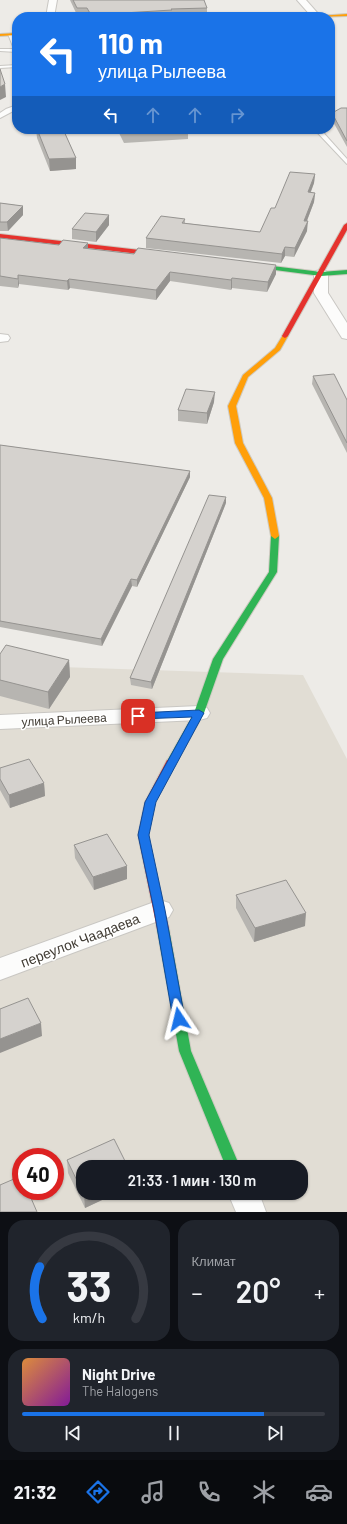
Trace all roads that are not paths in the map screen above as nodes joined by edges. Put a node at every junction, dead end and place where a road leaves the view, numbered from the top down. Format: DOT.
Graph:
graph roads {
  1 [pos="53,0"];
  2 [pos="300,0"];
  3 [pos="51,12"];
  4 [pos="313,12"];
  5 [pos="347,15"];
  6 [pos="335,16"];
  7 [pos="12,34"];
  8 [pos="0,35"];
  9 [pos="0,50"];
  10 [pos="12,51"];
  11 [pos="12,66"];
  12 [pos="0,67"];
  13 [pos="12,108"];
  14 [pos="0,116"];
  15 [pos="322,134"];
  16 [pos="347,162"];
  17 [pos="347,224"];
  18 [pos="0,236"];
  19 [pos="172,256"];
  20 [pos="235,264"];
  21 [pos="347,272"];
  22 [pos="321,274"];
  23 [pos="347,335"];
  24 [pos="199,713"];
  25 [pos="0,722"];
  26 [pos="160,910"];
  27 [pos="0,970"];
  28 [pos="230,1160"];
  1 -- 3 [label="street"];
  2 -- 4 [label="street"];
  5 -- 6 [label="street"];
  7 -- 8 [label="street"];
  9 -- 10 [label="lane"];
  11 -- 12 [label="lane"];
  13 -- 14 [label="lane"];
  15 -- 16 [label="lane"];
  17 -- 22 [label="street"];
  18 -- 19 [label="street"];
  20 -- 22 [label="street"];
  21 -- 22 [label="street"];
  22 -- 23 [label="street"];
  22 -- 24 [label="street"];
  24 -- 25 [label="street, улица Рылеева"];
  24 -- 26 [label="street"];
  26 -- 27 [label="street, переулок Чаадаева"];
  26 -- 28 [label="street"];
}
